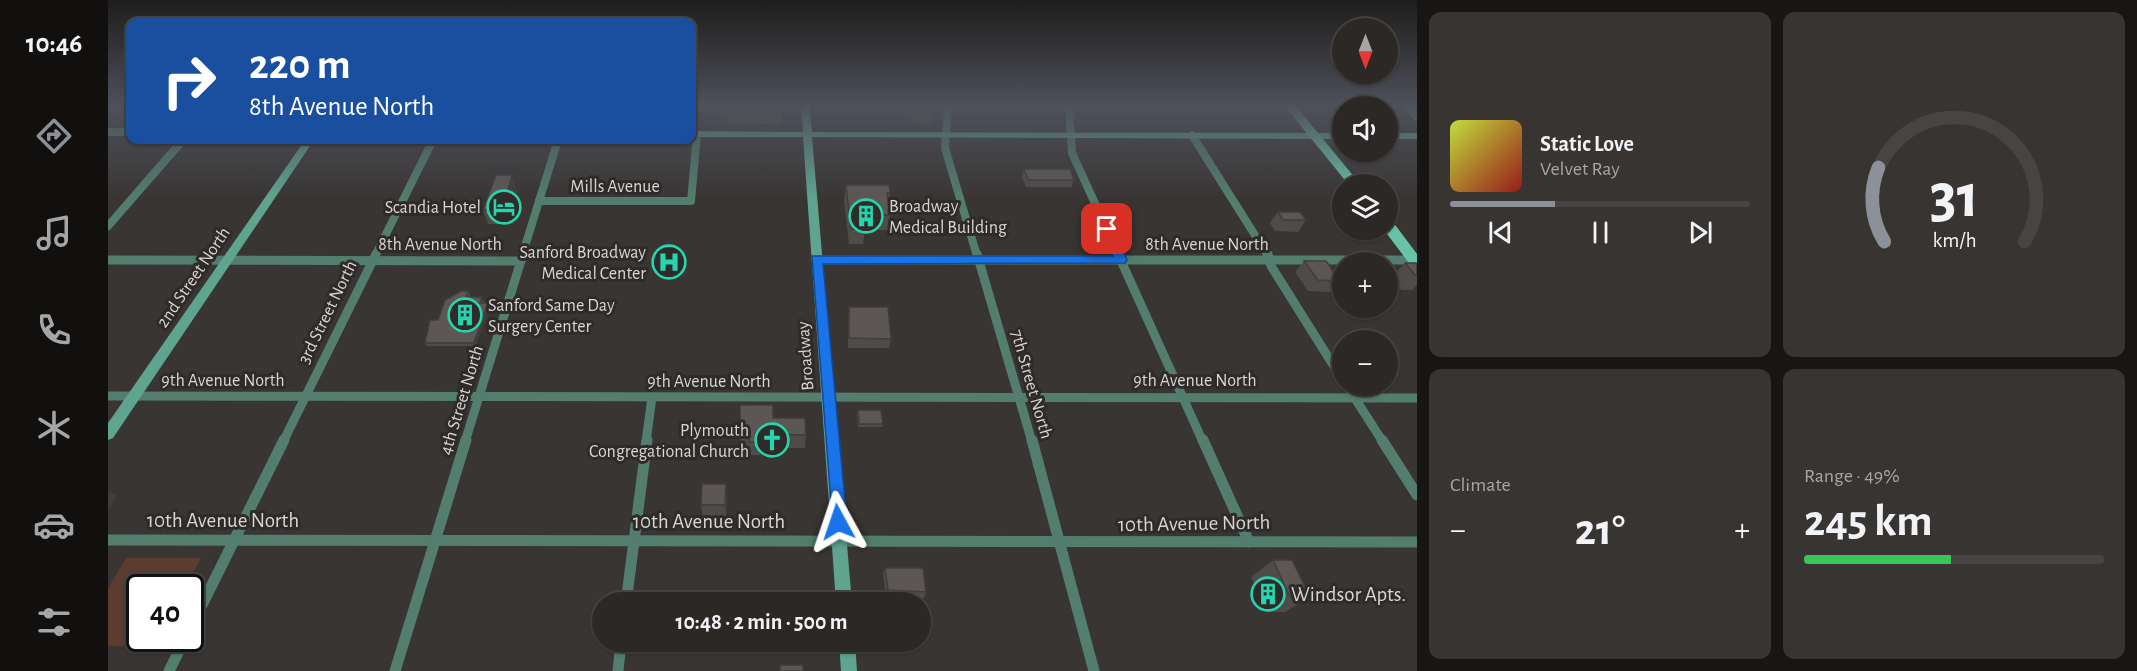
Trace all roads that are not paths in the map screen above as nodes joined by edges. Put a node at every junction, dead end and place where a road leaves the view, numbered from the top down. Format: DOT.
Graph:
graph roads {
  1 [pos="807,136"];
  2 [pos="945,136"];
  3 [pos="1070,136"];
  4 [pos="1193,136"];
  5 [pos="1314,136"];
  6 [pos="180,144"];
  7 [pos="306,144"];
  8 [pos="430,144"];
  9 [pos="557,144"];
  10 [pos="694,144"];
  11 [pos="1346,174"];
  12 [pos="539,201"];
  13 [pos="108,226"];
  14 [pos="1398,238"];
  15 [pos="978,258"];
  16 [pos="108,260"];
  17 [pos="817,260"];
  18 [pos="1121,260"];
  19 [pos="226,261"];
  20 [pos="371,261"];
  21 [pos="521,261"];
  22 [pos="1271,261"];
  23 [pos="1416,261"];
  24 [pos="1332,363"];
  25 [pos="1019,395"];
  26 [pos="108,396"];
  27 [pos="134,396"];
  28 [pos="306,397"];
  29 [pos="479,397"];
  30 [pos="652,397"];
  31 [pos="1183,397"];
  32 [pos="828,398"];
  33 [pos="1354,398"];
  34 [pos="1417,398"];
  35 [pos="108,434"];
  36 [pos="1417,495"];
  37 [pos="235,539"];
  38 [pos="435,539"];
  39 [pos="108,540"];
  40 [pos="634,541"];
  41 [pos="840,541"];
  42 [pos="1249,542"];
  43 [pos="1417,542"];
  44 [pos="1059,543"];
  45 [pos="627,592"];
  46 [pos="843,592"];
  47 [pos="204,601"];
  48 [pos="179,652"];
  49 [pos="620,652"];
  50 [pos="848,652"];
  51 [pos="170,671"];
  52 [pos="395,671"];
  53 [pos="618,671"];
  54 [pos="849,671"];
  55 [pos="1094,671"];
  1 -- 17 [label="street, Broadway"];
  2 -- 15 [label="street, 7th Street North"];
  3 -- 18 [label="street"];
  4 -- 22 [label="street"];
  5 -- 11 [label="main road"];
  6 -- 13 [label="street"];
  7 -- 19 [label="street, 2nd Street North"];
  8 -- 20 [label="street, 3rd Street North"];
  9 -- 12 [label="street, 4th Street North"];
  10 -- 12 [label="street, Mills Avenue"];
  12 -- 21 [label="street, 4th Street North"];
  14 -- 23 [label="main road"];
  15 -- 17 [label="street, 8th Avenue North"];
  15 -- 18 [label="street, 8th Avenue North"];
  15 -- 25 [label="street, 7th Street North"];
  16 -- 19 [label="street, 8th Avenue North"];
  17 -- 32 [label="street, Broadway"];
  18 -- 22 [label="street, 8th Avenue North"];
  18 -- 31 [label="street"];
  19 -- 20 [label="street, 8th Avenue North"];
  19 -- 27 [label="street, 2nd Street North"];
  20 -- 21 [label="street, 8th Avenue North"];
  20 -- 28 [label="street, 3rd Street North"];
  21 -- 29 [label="street, 4th Street North"];
  22 -- 23 [label="street, 8th Avenue North"];
  22 -- 24 [label="street"];
  25 -- 31 [label="street, 9th Avenue North"];
  25 -- 32 [label="street, 9th Avenue North"];
  25 -- 44 [label="street, 7th Street North"];
  26 -- 27 [label="street, 9th Avenue North"];
  27 -- 28 [label="street, 9th Avenue North"];
  27 -- 35 [label="street, 2nd Street North"];
  28 -- 29 [label="street, 9th Avenue North"];
  28 -- 37 [label="street, 3rd Street North"];
  29 -- 30 [label="street, 9th Avenue North"];
  29 -- 38 [label="street, 4th Street North"];
  30 -- 32 [label="street, 9th Avenue North"];
  30 -- 40 [label="street"];
  31 -- 33 [label="street, 9th Avenue North"];
  31 -- 42 [label="street"];
  32 -- 41 [label="street, Broadway"];
  33 -- 34 [label="street, 9th Avenue North"];
  33 -- 36 [label="street"];
  37 -- 38 [label="street, 10th Avenue North"];
  37 -- 39 [label="street, 10th Avenue North"];
  37 -- 47 [label="street, 3rd Street North"];
  38 -- 40 [label="street, 10th Avenue North"];
  38 -- 52 [label="street, 4th Street North"];
  40 -- 41 [label="street, 10th Avenue North"];
  40 -- 45 [label="street"];
  41 -- 44 [label="street, 10th Avenue North"];
  41 -- 46 [label="street, Broadway"];
  42 -- 43 [label="street, 10th Avenue North"];
  42 -- 44 [label="street, 10th Avenue North"];
  44 -- 55 [label="street, 7th Street North"];
  48 -- 51 [label="street"];
  49 -- 53 [label="street"];
  50 -- 54 [label="street"];
}
